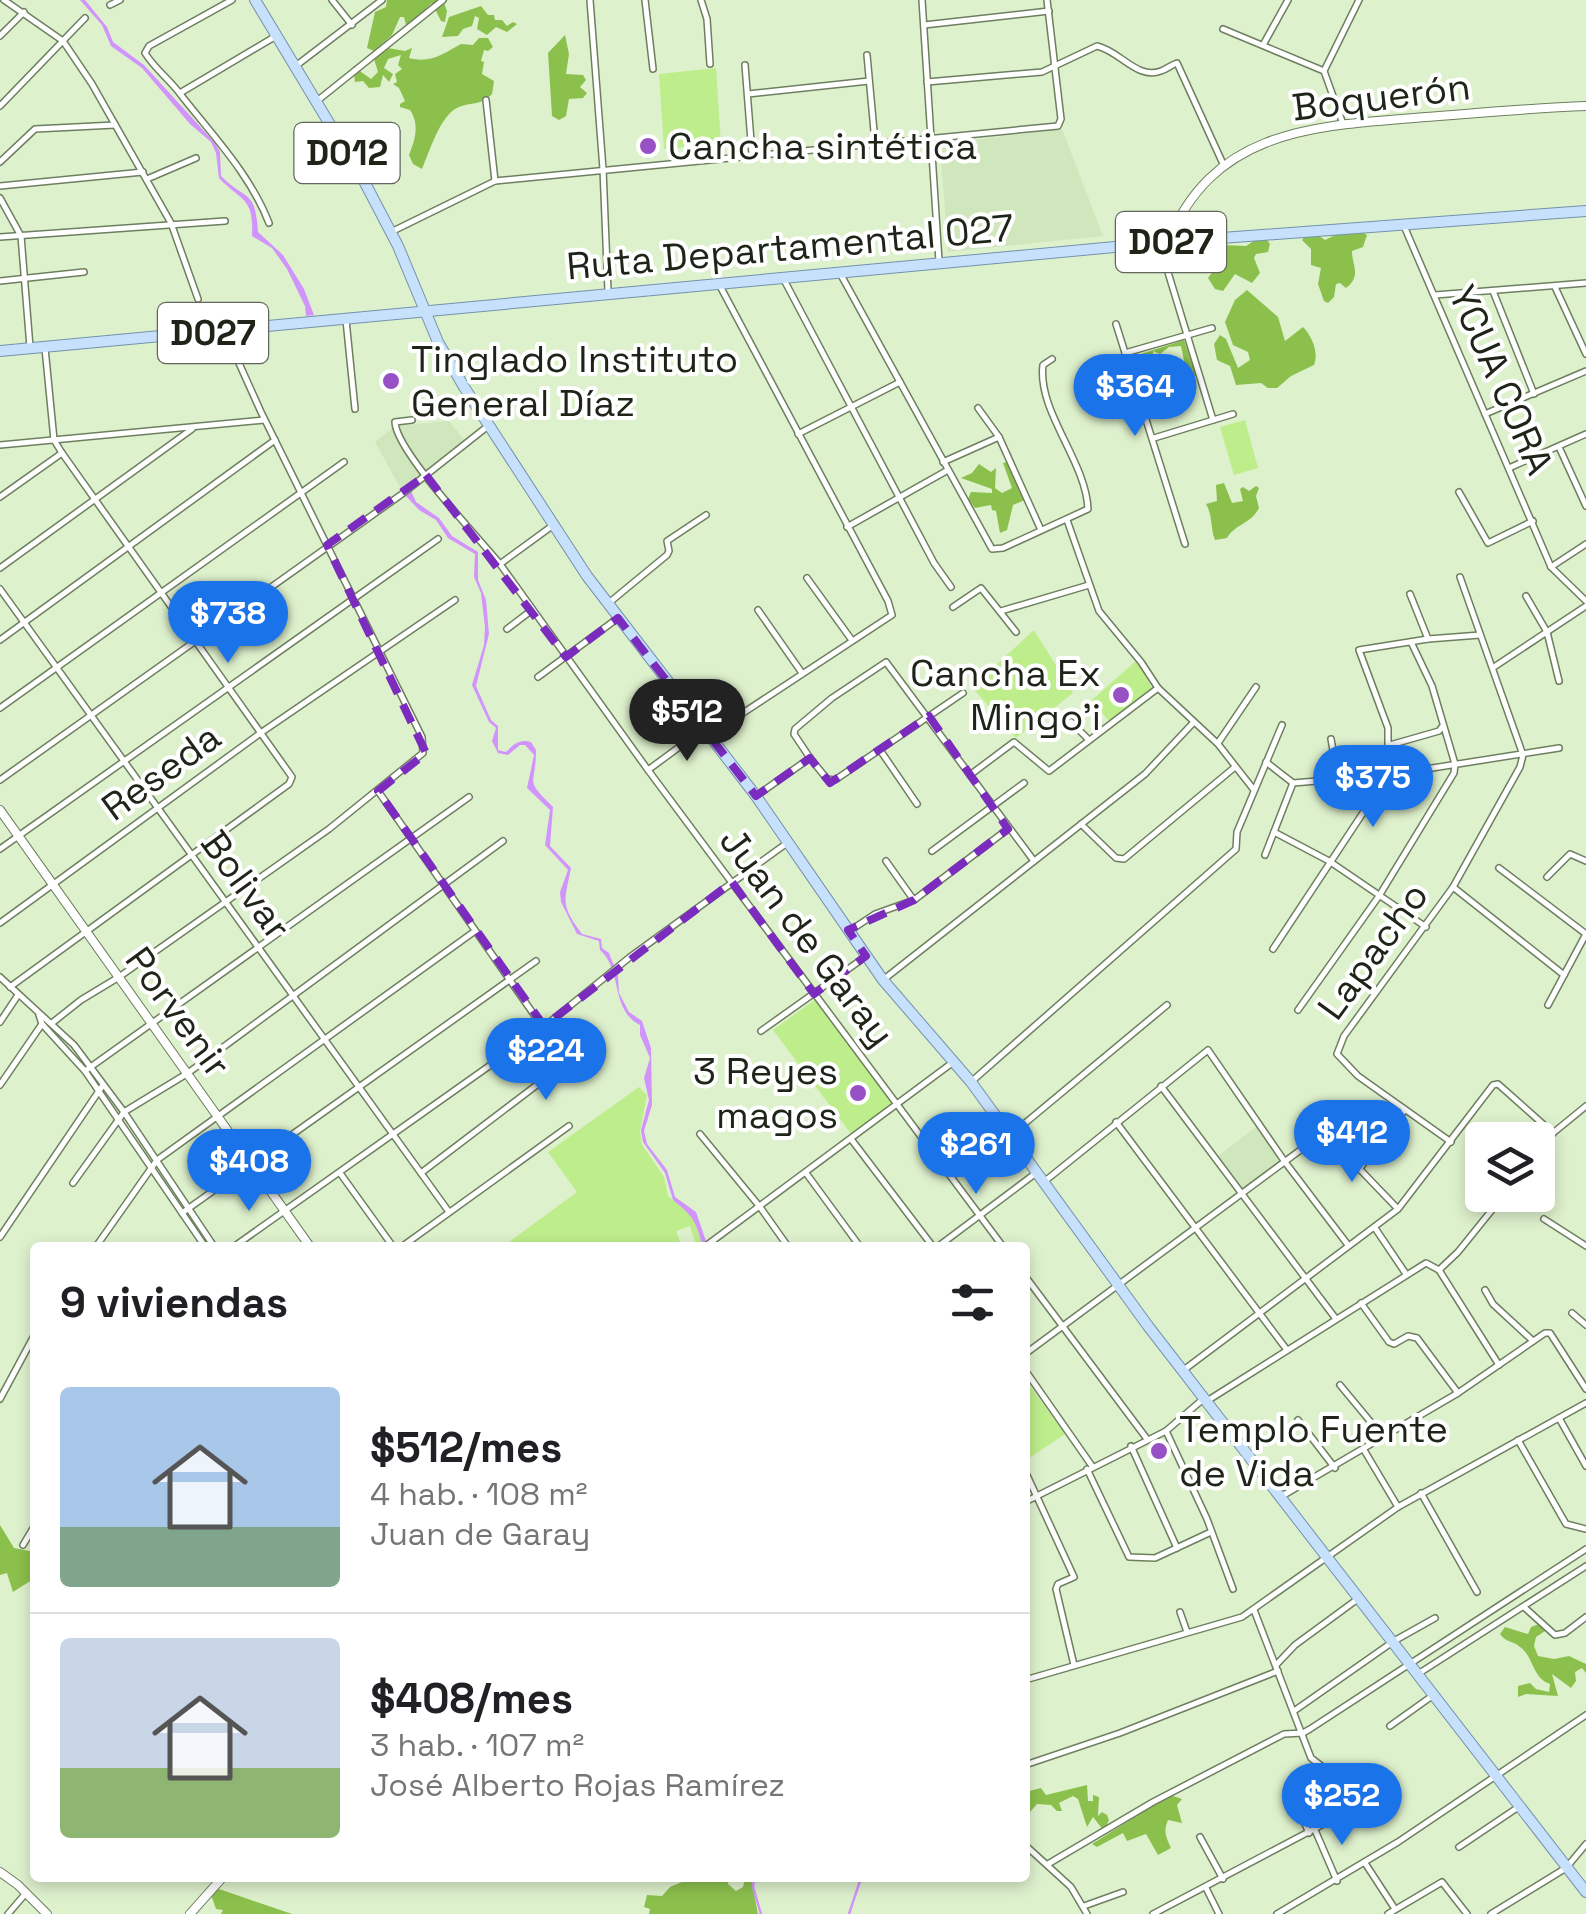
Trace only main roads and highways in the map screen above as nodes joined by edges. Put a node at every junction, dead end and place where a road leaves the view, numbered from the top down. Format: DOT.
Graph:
graph roads {
  1 [pos="255,0"];
  2 [pos="1586,212"];
  3 [pos="426,312"];
  4 [pos="0,352"];
  5 [pos="1586,1892"];
  1 -- 3 [label="main road, D012"];
  2 -- 3 [label="main road, Ruta Departamental 027 / D027"];
  3 -- 4 [label="main road, Ruta Departamental 027 / D027"];
  3 -- 5 [label="main road, D012"];
}
